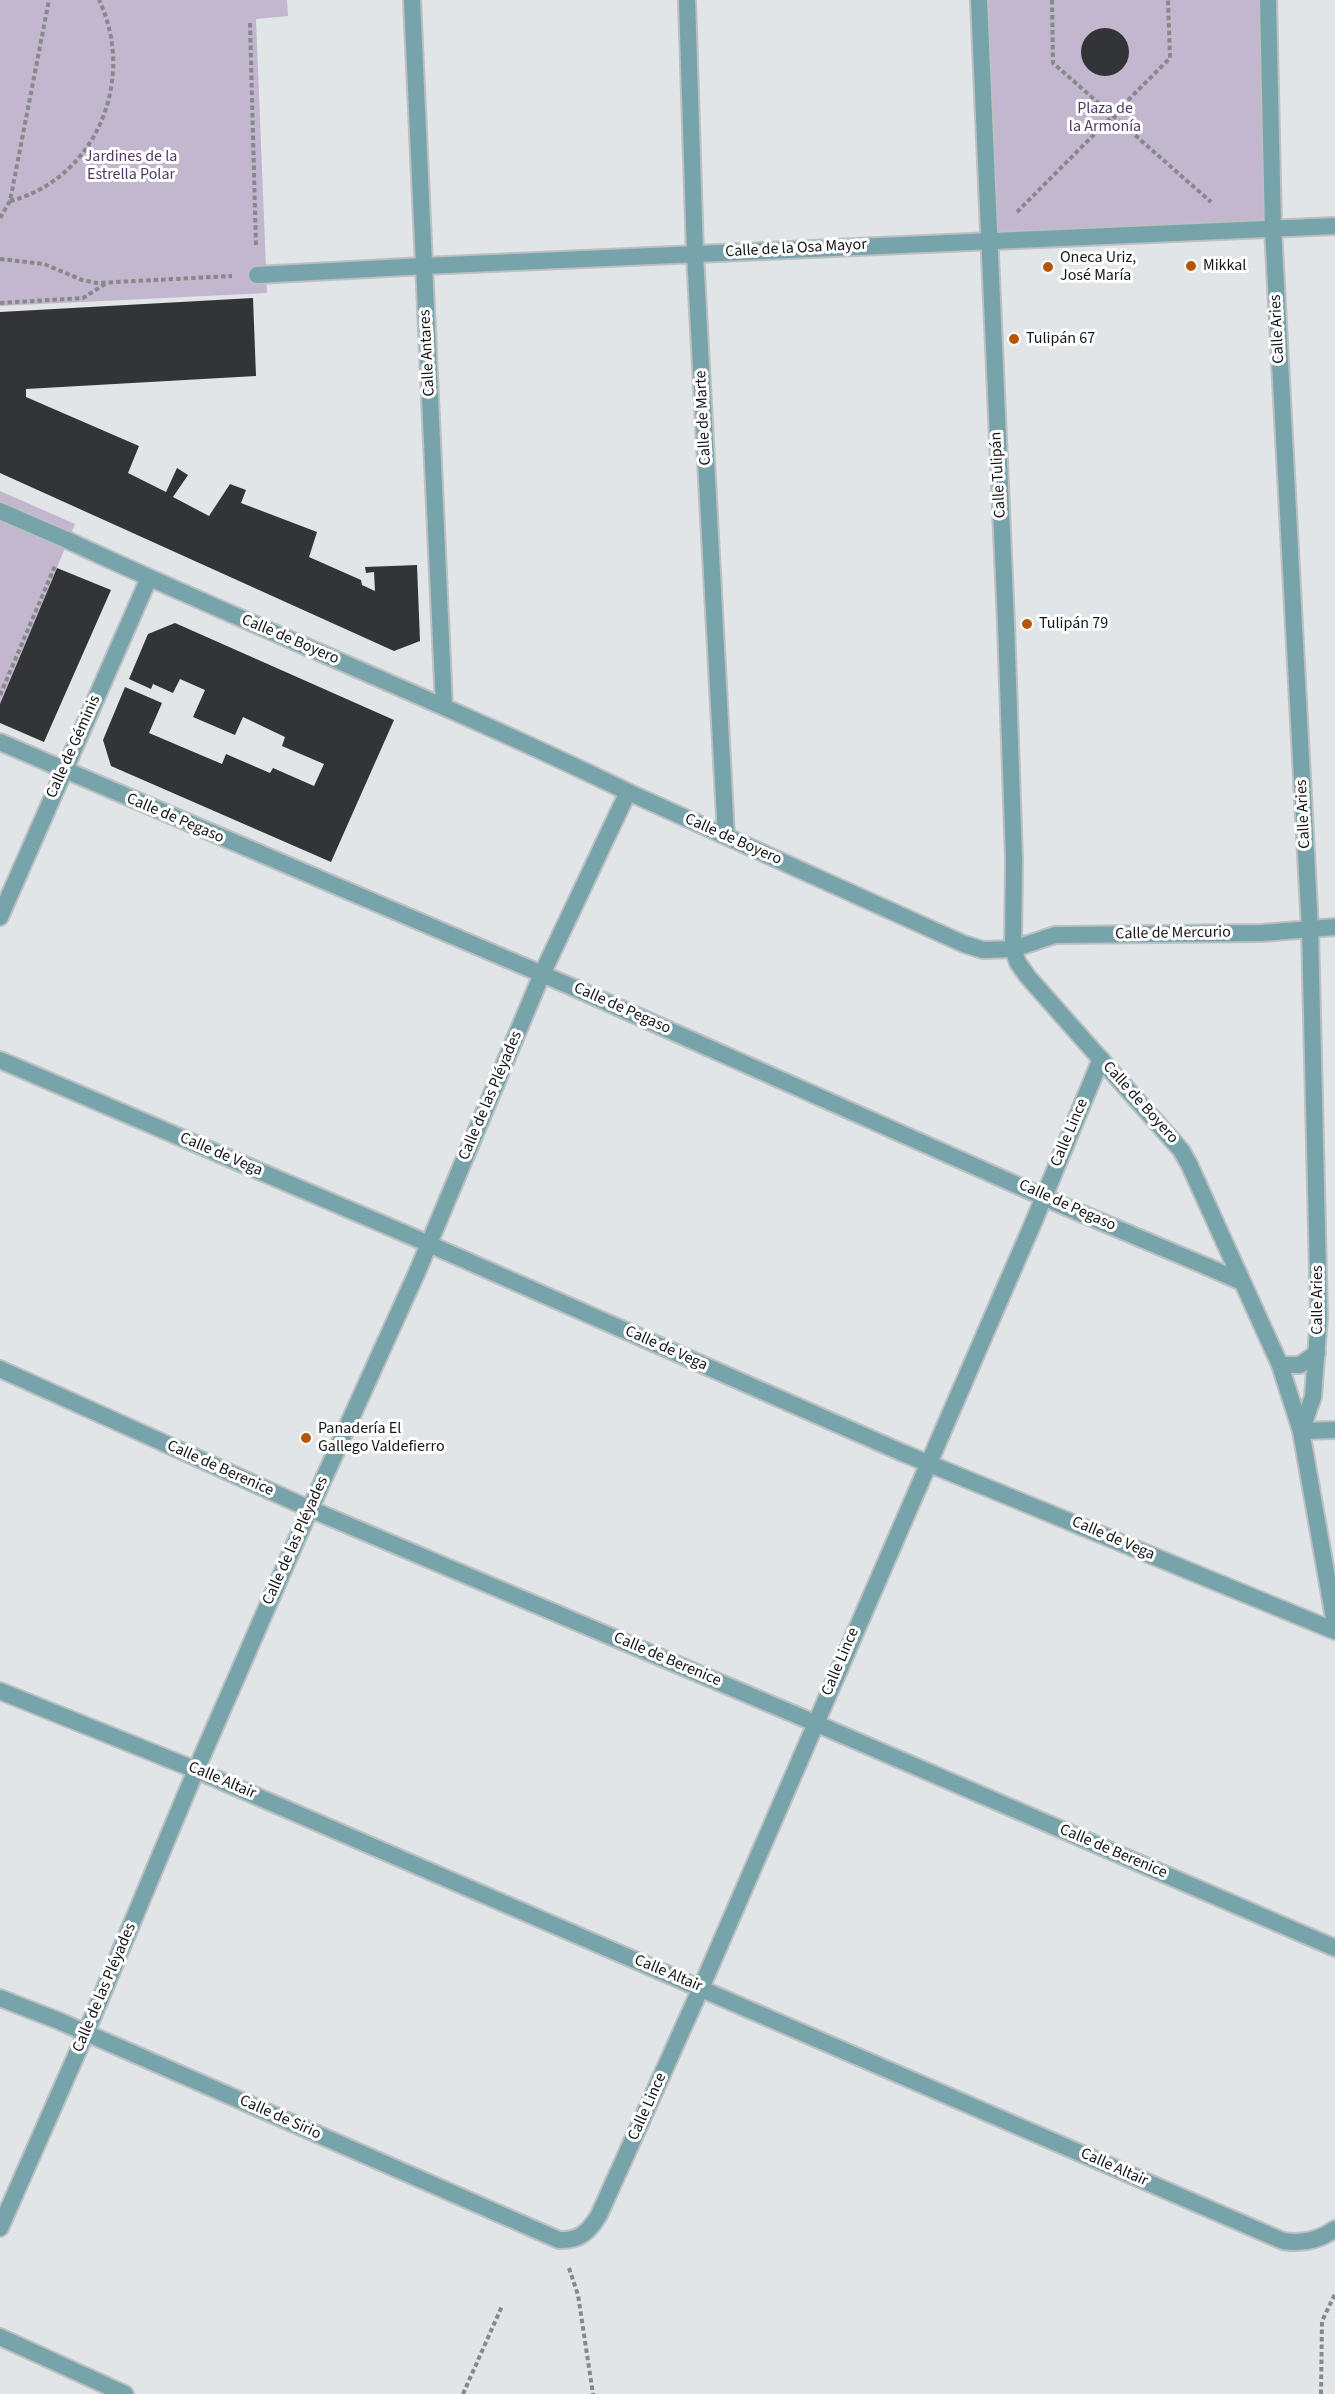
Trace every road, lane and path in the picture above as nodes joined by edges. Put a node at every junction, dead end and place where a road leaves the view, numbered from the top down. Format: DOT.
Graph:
graph roads {
  1 [pos="49,0"];
  2 [pos="99,0"];
  3 [pos="412,0"];
  4 [pos="687,0"];
  5 [pos="979,0"];
  6 [pos="1052,0"];
  7 [pos="1168,0"];
  8 [pos="1268,0"];
  9 [pos="250,23"];
  10 [pos="1113,116"];
  11 [pos="10,201"];
  12 [pos="0,218"];
  13 [pos="1335,226"];
  14 [pos="1273,229"];
  15 [pos="1243,230"];
  16 [pos="989,241"];
  17 [pos="694,254"];
  18 [pos="0,259"];
  19 [pos="424,266"];
  20 [pos="256,275"];
  21 [pos="105,284"];
  22 [pos="0,303"];
  23 [pos="0,511"];
  24 [pos="67,540"];
  25 [pos="149,578"];
  26 [pos="0,695"];
  27 [pos="444,706"];
  28 [pos="0,742"];
  29 [pos="63,771"];
  30 [pos="628,792"];
  31 [pos="726,836"];
  32 [pos="0,917"];
  33 [pos="1335,927"];
  34 [pos="1310,929"];
  35 [pos="1013,949"];
  36 [pos="542,974"];
  37 [pos="1101,1059"];
  38 [pos="0,1060"];
  39 [pos="1043,1196"];
  40 [pos="429,1245"];
  41 [pos="1242,1282"];
  42 [pos="1317,1353"];
  43 [pos="1280,1365"];
  44 [pos="0,1370"];
  45 [pos="1335,1430"];
  46 [pos="1301,1431"];
  47 [pos="928,1463"];
  48 [pos="310,1509"];
  49 [pos="1335,1624"];
  50 [pos="1335,1631"];
  51 [pos="0,1691"];
  52 [pos="815,1723"];
  53 [pos="196,1770"];
  54 [pos="1335,1948"];
  55 [pos="701,1988"];
  56 [pos="0,1998"];
  57 [pos="86,2033"];
  58 [pos="0,2228"];
  59 [pos="1335,2229"];
  60 [pos="559,2240"];
  61 [pos="1335,2294"];
  62 [pos="501,2306"];
  63 [pos="0,2337"];
  64 [pos="125,2394"];
  65 [pos="463,2394"];
  66 [pos="593,2394"];
  67 [pos="1321,2394"];
  1 -- 11 [label="path"];
  2 -- 11 [label="path"];
  3 -- 19 [label="street, Calle Antares"];
  4 -- 17 [label="street, Calle de Marte"];
  5 -- 16 [label="street, Calle Tulipán"];
  6 -- 10 [label="path"];
  7 -- 10 [label="path"];
  8 -- 14 [label="street, Calle Aries"];
  9 -- 20 [label="path"];
  10 -- 15 [label="path"];
  10 -- 16 [label="path"];
  11 -- 12 [label="path"];
  13 -- 14 [label="street, Calle de la Osa Mayor"];
  14 -- 15 [label="street, Calle de la Osa Mayor"];
  14 -- 34 [label="street, Calle Aries"];
  15 -- 16 [label="street, Calle de la Osa Mayor"];
  16 -- 17 [label="street, Calle de la Osa Mayor"];
  16 -- 35 [label="street, Calle Tulipán"];
  17 -- 19 [label="street, Calle de la Osa Mayor"];
  17 -- 31 [label="street, Calle de Marte"];
  18 -- 21 [label="path"];
  19 -- 20 [label="street, Calle de la Osa Mayor"];
  19 -- 27 [label="street, Calle Antares"];
  20 -- 21 [label="path"];
  21 -- 22 [label="path"];
  23 -- 24 [label="street, Calle de Boyero"];
  24 -- 25 [label="street, Calle de Boyero"];
  24 -- 26 [label="path"];
  25 -- 27 [label="street, Calle de Boyero"];
  25 -- 29 [label="street, Calle de Géminis"];
  27 -- 30 [label="street, Calle de Boyero"];
  28 -- 29 [label="street, Calle de Pegaso"];
  29 -- 32 [label="street, Calle de Géminis"];
  29 -- 36 [label="street, Calle de Pegaso"];
  30 -- 31 [label="street, Calle de Boyero"];
  30 -- 36 [label="street, Calle de las Pléyades"];
  31 -- 35 [label="street, Calle de Boyero"];
  33 -- 34 [label="street, Calle de Mercurio"];
  34 -- 35 [label="street, Calle de Mercurio"];
  34 -- 42 [label="street, Calle Aries"];
  35 -- 37 [label="street, Calle de Boyero"];
  36 -- 39 [label="street, Calle de Pegaso"];
  36 -- 40 [label="street, Calle de las Pléyades"];
  37 -- 39 [label="street, Calle Lince"];
  37 -- 41 [label="street, Calle de Boyero"];
  38 -- 40 [label="street, Calle de Vega"];
  39 -- 41 [label="street, Calle de Pegaso"];
  39 -- 47 [label="street, Calle Lince"];
  40 -- 47 [label="street, Calle de Vega"];
  40 -- 48 [label="street, Calle de las Pléyades"];
  41 -- 43 [label="street, Calle de Boyero"];
  42 -- 43 [label="street"];
  42 -- 46 [label="street, Calle Aries"];
  43 -- 46 [label="street, Calle de Boyero"];
  44 -- 48 [label="street, Calle de Berenice"];
  45 -- 46 [label="street"];
  46 -- 49 [label="street, Calle Aries"];
  47 -- 50 [label="street, Calle de Vega"];
  47 -- 52 [label="street, Calle Lince"];
  48 -- 52 [label="street, Calle de Berenice"];
  48 -- 53 [label="street, Calle de las Pléyades"];
  51 -- 53 [label="street, Calle Altair"];
  52 -- 54 [label="street, Calle de Berenice"];
  52 -- 55 [label="street, Calle Lince"];
  53 -- 55 [label="street, Calle Altair"];
  53 -- 57 [label="street, Calle de las Pléyades"];
  55 -- 59 [label="street, Calle Altair"];
  55 -- 60 [label="street, Calle Lince"];
  56 -- 57 [label="street, Calle de Sirio"];
  57 -- 58 [label="street, Calle de las Pléyades"];
  57 -- 60 [label="street, Calle de Sirio"];
  60 -- 66 [label="path"];
  61 -- 67 [label="path"];
  62 -- 65 [label="path"];
  63 -- 64 [label="street"];
}
